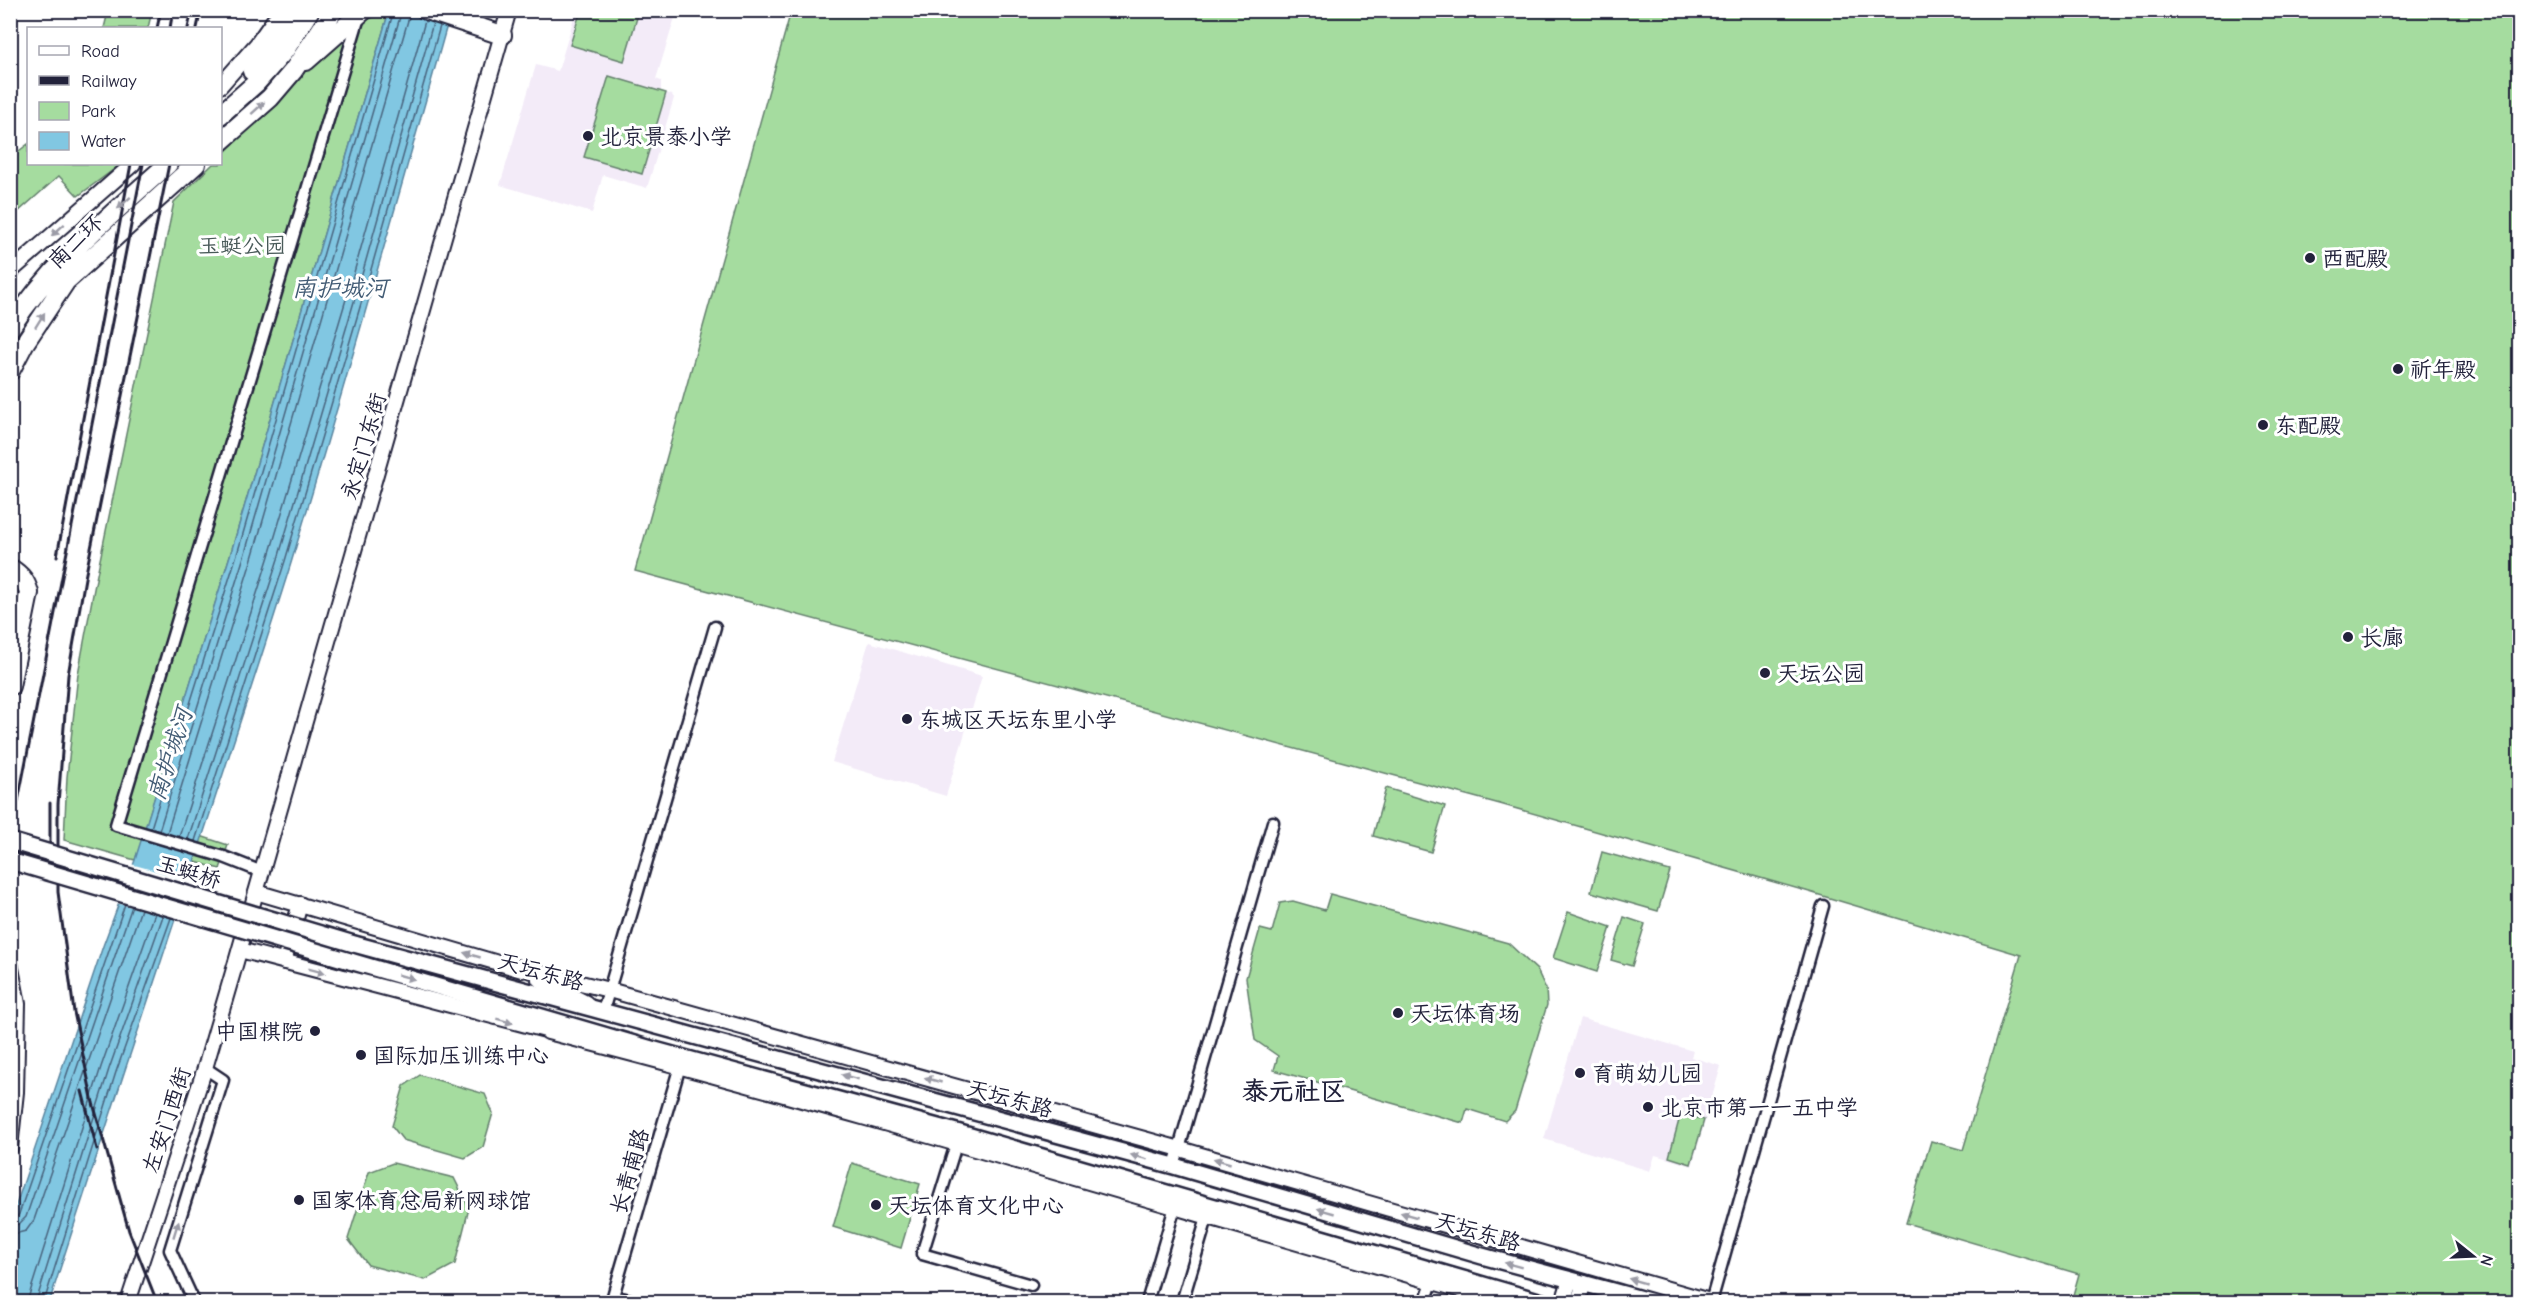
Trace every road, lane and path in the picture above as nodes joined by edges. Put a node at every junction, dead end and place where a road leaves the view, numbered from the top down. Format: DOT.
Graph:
graph roads {
  1 [pos="281,10"];
  2 [pos="293,10"];
  3 [pos="310,10"];
  4 [pos="334,10"];
  5 [pos="426,10"];
  6 [pos="362,12"];
  7 [pos="469,16"];
  8 [pos="506,23"];
  9 [pos="293,71"];
  10 [pos="222,85"];
  11 [pos="222,112"];
  12 [pos="222,113"];
  13 [pos="222,140"];
  14 [pos="132,165"];
  15 [pos="167,165"];
  16 [pos="195,165"];
  17 [pos="10,272"];
  18 [pos="10,328"];
  19 [pos="10,370"];
  20 [pos="10,568"];
  21 [pos="715,627"];
  22 [pos="10,686"];
  23 [pos="1273,822"];
  24 [pos="10,841"];
  25 [pos="10,850"];
  26 [pos="10,861"];
  27 [pos="262,872"];
  28 [pos="256,892"];
  29 [pos="300,904"];
  30 [pos="1823,906"];
  31 [pos="248,922"];
  32 [pos="354,944"];
  33 [pos="240,950"];
  34 [pos="350,961"];
  35 [pos="284,962"];
  36 [pos="10,963"];
  37 [pos="516,967"];
  38 [pos="609,990"];
  39 [pos="603,1011"];
  40 [pos="548,1032"];
  41 [pos="614,1037"];
  42 [pos="682,1062"];
  43 [pos="205,1068"];
  44 [pos="958,1138"];
  45 [pos="10,1148"];
  46 [pos="1180,1149"];
  47 [pos="1174,1166"];
  48 [pos="1176,1202"];
  49 [pos="1208,1212"];
  50 [pos="1434,1277"];
  51 [pos="1577,1281"];
  52 [pos="1031,1285"];
  53 [pos="617,1299"];
  54 [pos="128,1302"];
  55 [pos="194,1302"];
  56 [pos="638,1302"];
  57 [pos="1147,1302"];
  58 [pos="1182,1302"];
  59 [pos="1425,1302"];
  60 [pos="1503,1302"];
  61 [pos="1542,1302"];
  62 [pos="1563,1302"];
  63 [pos="1578,1302"];
  64 [pos="1653,1302"];
  65 [pos="1711,1302"];
  1 -- 10 [label="street"];
  2 -- 11 [label="highway"];
  3 -- 12 [label="highway"];
  4 -- 9 [label="highway"];
  5 -- 7 [label="highway"];
  6 -- 9 [label="highway"];
  6 -- 27 [label="street"];
  7 -- 8 [label="highway"];
  8 -- 27 [label="street, 永定门东街"];
  13 -- 9 [label="highway, one-way"];
  14 -- 17 [label="street, one-way"];
  15 -- 18 [label="highway, 南二环, one-way"];
  19 -- 16 [label="highway, 南二环, one-way"];
  20 -- 22 [label="highway"];
  21 -- 38 [label="street"];
  23 -- 46 [label="street"];
  24 -- 32 [label="main road, 玉蜓桥, bridge"];
  25 -- 31 [label="street"];
  26 -- 34 [label="main road, 玉蜓桥, bridge"];
  27 -- 28 [label="street, 永定门东街"];
  28 -- 29 [label="street"];
  28 -- 31 [label="street, 永定门东街"];
  29 -- 35 [label="street"];
  37 -- 29 [label="street, one-way"];
  30 -- 65 [label="street"];
  31 -- 33 [label="street, 左安门西街"];
  32 -- 39 [label="main road, 天坛东路"];
  33 -- 35 [label="street"];
  33 -- 43 [label="street, 左安门西街"];
  34 -- 41 [label="main road, 天坛东路, one-way"];
  35 -- 40 [label="street, one-way"];
  36 -- 45 [label="street"];
  37 -- 38 [label="street"];
  37 -- 39 [label="street"];
  38 -- 39 [label="street"];
  46 -- 38 [label="street, one-way"];
  47 -- 39 [label="main road, 天坛东路, one-way"];
  40 -- 41 [label="street"];
  40 -- 42 [label="street"];
  41 -- 42 [label="main road, 天坛东路"];
  42 -- 44 [label="main road, 天坛东路"];
  42 -- 53 [label="street, 长青南路"];
  43 -- 54 [label="street, 左安门西街"];
  55 -- 43 [label="street, one-way"];
  44 -- 48 [label="main road, 天坛东路"];
  44 -- 52 [label="street"];
  46 -- 47 [label="street"];
  65 -- 46 [label="street, one-way"];
  51 -- 47 [label="main road, 天坛东路, one-way"];
  48 -- 49 [label="main road, 天坛东路"];
  48 -- 57 [label="street"];
  49 -- 50 [label="main road, 天坛东路"];
  49 -- 58 [label="street"];
  50 -- 59 [label="street"];
  50 -- 60 [label="street"];
  50 -- 61 [label="main road, 天坛东路"];
  51 -- 62 [label="street"];
  51 -- 63 [label="street"];
  51 -- 64 [label="main road, 天坛东路"];
  53 -- 56 [label="street"];
}
